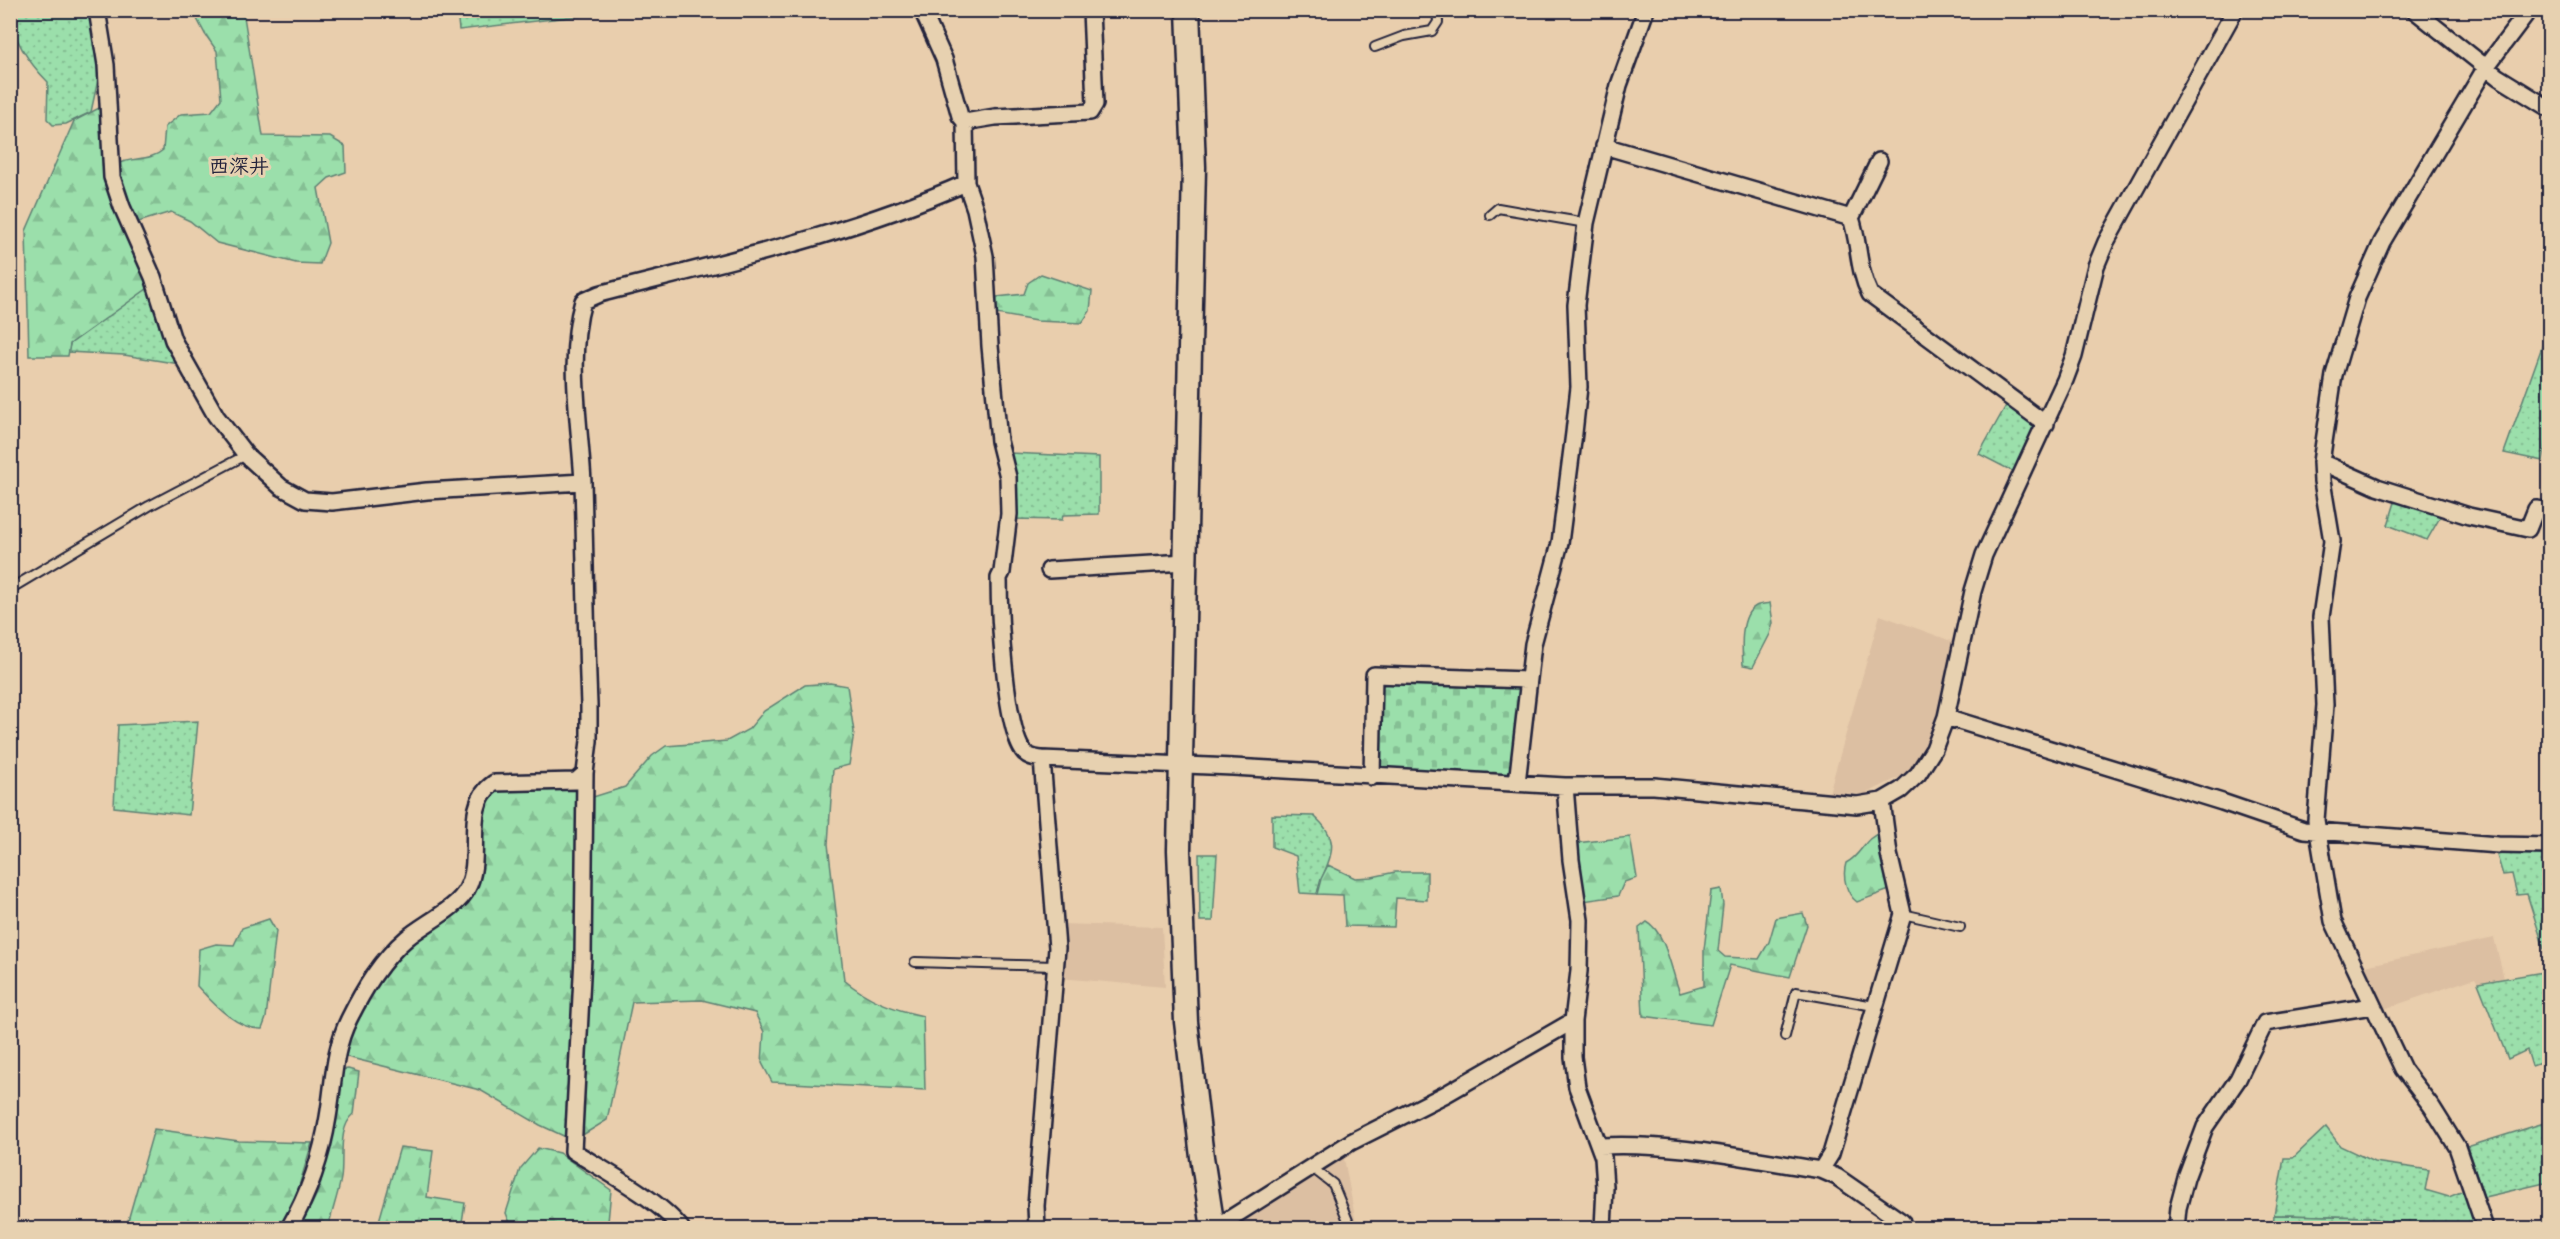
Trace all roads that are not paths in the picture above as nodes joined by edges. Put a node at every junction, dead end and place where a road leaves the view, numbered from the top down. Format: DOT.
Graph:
graph roads {
  1 [pos="98,10"];
  2 [pos="922,10"];
  3 [pos="1091,10"];
  4 [pos="1188,10"];
  5 [pos="1437,10"];
  6 [pos="1646,10"];
  7 [pos="2235,10"];
  8 [pos="2414,10"];
  9 [pos="2529,10"];
  10 [pos="1375,46"];
  11 [pos="2486,68"];
  12 [pos="2550,109"];
  13 [pos="965,122"];
  14 [pos="1604,146"];
  15 [pos="1879,161"];
  16 [pos="966,183"];
  17 [pos="1490,215"];
  18 [pos="1851,218"];
  19 [pos="1586,223"];
  20 [pos="2046,424"];
  21 [pos="246,455"];
  22 [pos="2321,462"];
  23 [pos="583,482"];
  24 [pos="2550,511"];
  25 [pos="1186,562"];
  26 [pos="1049,570"];
  27 [pos="10,590"];
  28 [pos="1528,680"];
  29 [pos="1946,717"];
  30 [pos="1042,759"];
  31 [pos="1182,765"];
  32 [pos="585,773"];
  33 [pos="1372,777"];
  34 [pos="1517,783"];
  35 [pos="1565,786"];
  36 [pos="1882,801"];
  37 [pos="2317,832"];
  38 [pos="2550,846"];
  39 [pos="1903,914"];
  40 [pos="1960,927"];
  41 [pos="915,962"];
  42 [pos="1055,966"];
  43 [pos="1874,1006"];
  44 [pos="2372,1006"];
  45 [pos="1573,1021"];
  46 [pos="1785,1036"];
  47 [pos="1599,1146"];
  48 [pos="1311,1167"];
  49 [pos="1821,1170"];
  50 [pos="1902,1222"];
  51 [pos="289,1228"];
  52 [pos="681,1228"];
  53 [pos="1037,1228"];
  54 [pos="1214,1228"];
  55 [pos="1351,1228"];
  56 [pos="1603,1228"];
  57 [pos="2176,1228"];
  58 [pos="2486,1228"];
  1 -- 21 [label="street"];
  2 -- 13 [label="street"];
  3 -- 13 [label="street"];
  4 -- 25 [label="street"];
  5 -- 10 [label="lane"];
  6 -- 14 [label="street"];
  7 -- 20 [label="street"];
  8 -- 11 [label="street"];
  9 -- 11 [label="street"];
  11 -- 12 [label="street"];
  11 -- 22 [label="street"];
  13 -- 16 [label="street"];
  14 -- 18 [label="street"];
  14 -- 19 [label="street"];
  15 -- 18 [label="street"];
  16 -- 23 [label="street"];
  16 -- 30 [label="street"];
  17 -- 19 [label="lane"];
  18 -- 20 [label="street"];
  19 -- 28 [label="street"];
  20 -- 29 [label="street"];
  21 -- 23 [label="street"];
  21 -- 27 [label="lane"];
  22 -- 24 [label="street"];
  22 -- 37 [label="street"];
  23 -- 32 [label="street"];
  25 -- 26 [label="street"];
  25 -- 31 [label="street"];
  28 -- 33 [label="street"];
  28 -- 34 [label="street"];
  29 -- 36 [label="street"];
  29 -- 37 [label="street"];
  30 -- 31 [label="street"];
  30 -- 42 [label="street"];
  31 -- 33 [label="street"];
  31 -- 54 [label="street"];
  32 -- 51 [label="street"];
  32 -- 52 [label="street"];
  33 -- 34 [label="street"];
  34 -- 35 [label="street"];
  35 -- 36 [label="street"];
  35 -- 45 [label="street"];
  36 -- 39 [label="street"];
  37 -- 38 [label="street"];
  37 -- 44 [label="street"];
  39 -- 40 [label="lane"];
  39 -- 43 [label="street"];
  41 -- 42 [label="lane"];
  42 -- 53 [label="street"];
  43 -- 46 [label="lane"];
  43 -- 49 [label="street"];
  44 -- 57 [label="street"];
  44 -- 58 [label="street"];
  45 -- 47 [label="street"];
  45 -- 48 [label="street"];
  47 -- 49 [label="street"];
  47 -- 56 [label="street"];
  48 -- 54 [label="street"];
  48 -- 55 [label="lane"];
  49 -- 50 [label="street"];
}
